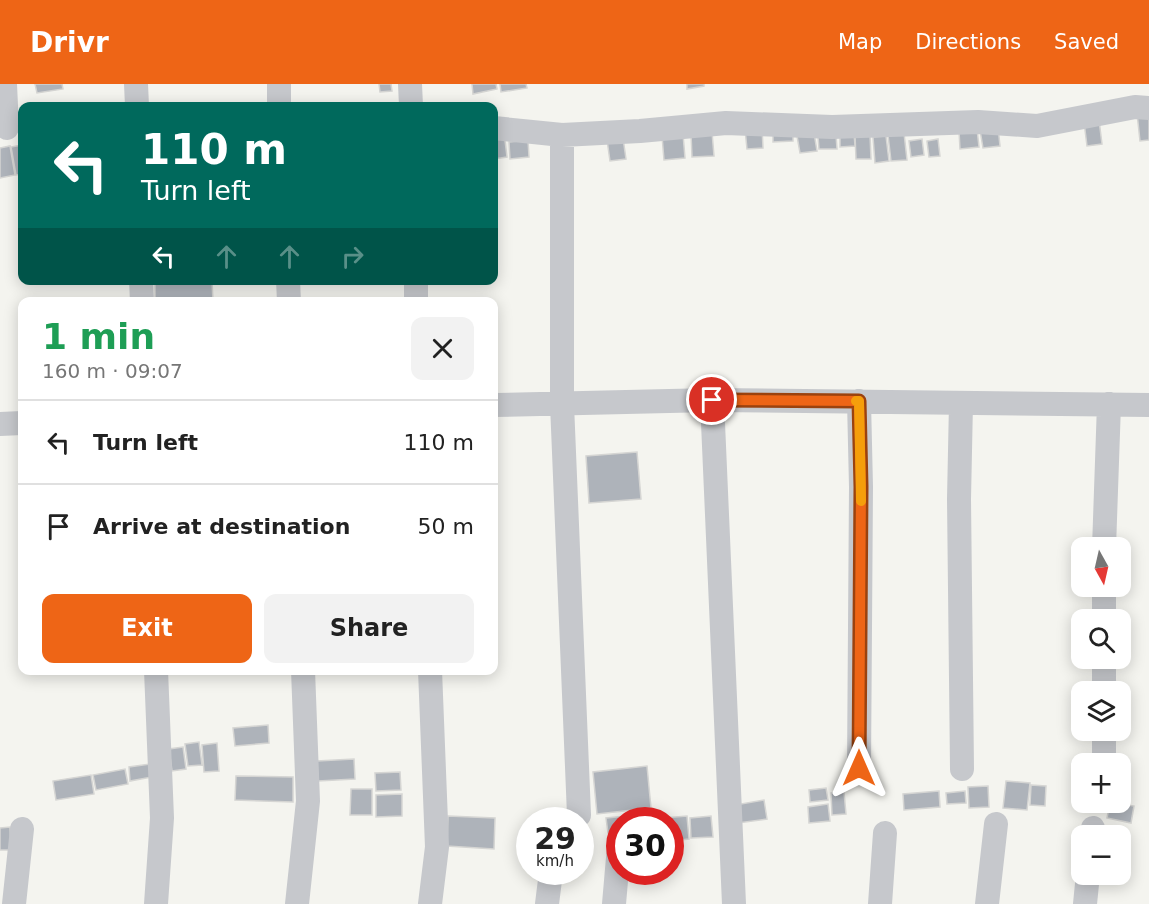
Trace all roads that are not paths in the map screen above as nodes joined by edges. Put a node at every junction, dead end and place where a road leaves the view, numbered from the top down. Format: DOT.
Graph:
graph roads {
  1 [pos="5,84"];
  2 [pos="136,84"];
  3 [pos="279,84"];
  4 [pos="410,84"];
  5 [pos="137,102"];
  6 [pos="279,102"];
  7 [pos="411,102"];
  8 [pos="1149,108"];
  9 [pos="498,128"];
  10 [pos="10,129"];
  11 [pos="562,135"];
  12 [pos="712,400"];
  13 [pos="859,401"];
  14 [pos="961,403"];
  15 [pos="562,404"];
  16 [pos="1109,404"];
  17 [pos="498,405"];
  18 [pos="1149,405"];
  19 [pos="18,423"];
  20 [pos="0,424"];
  21 [pos="1104,537"];
  22 [pos="156,675"];
  23 [pos="303,675"];
  24 [pos="430,675"];
  25 [pos="859,768"];
  26 [pos="962,769"];
  27 [pos="579,807"];
  28 [pos="996,824"];
  29 [pos="22,829"];
  30 [pos="885,833"];
  31 [pos="549,885"];
  32 [pos="616,885"];
  33 [pos="1087,885"];
  34 [pos="14,904"];
  35 [pos="156,904"];
  36 [pos="297,904"];
  37 [pos="430,904"];
  38 [pos="547,904"];
  39 [pos="614,904"];
  40 [pos="734,904"];
  41 [pos="880,904"];
  42 [pos="987,904"];
  43 [pos="1085,904"];
  1 -- 10 [label="street"];
  2 -- 5 [label="street"];
  3 -- 6 [label="street"];
  4 -- 7 [label="street"];
  8 -- 11 [label="street"];
  9 -- 11 [label="street"];
  11 -- 15 [label="street"];
  12 -- 13 [label="street"];
  12 -- 15 [label="street"];
  12 -- 40 [label="street"];
  13 -- 14 [label="street"];
  13 -- 25 [label="street"];
  14 -- 16 [label="street"];
  14 -- 26 [label="street"];
  15 -- 17 [label="street"];
  15 -- 27 [label="street"];
  16 -- 18 [label="street"];
  16 -- 21 [label="street"];
  19 -- 20 [label="street"];
  22 -- 35 [label="street"];
  23 -- 36 [label="street"];
  24 -- 37 [label="street"];
  28 -- 42 [label="street"];
  29 -- 34 [label="street"];
  30 -- 41 [label="street"];
  31 -- 38 [label="street"];
  32 -- 39 [label="street"];
  33 -- 43 [label="street"];
}
